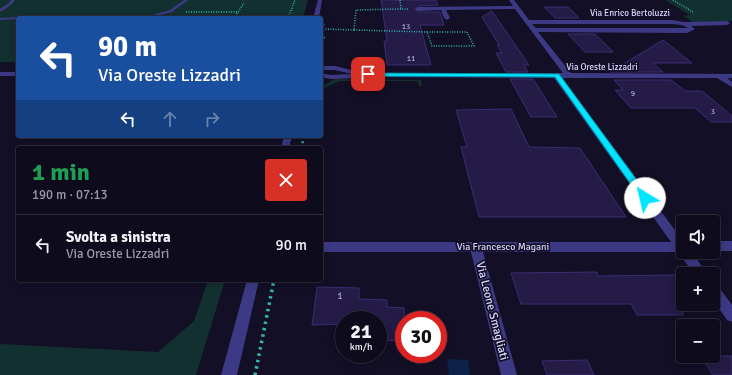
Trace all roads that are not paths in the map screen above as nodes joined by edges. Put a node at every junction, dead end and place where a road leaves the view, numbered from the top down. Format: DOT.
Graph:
graph roads {
  1 [pos="13,0"];
  2 [pos="186,0"];
  3 [pos="320,0"];
  4 [pos="511,0"];
  5 [pos="517,7"];
  6 [pos="444,8"];
  7 [pos="418,9"];
  8 [pos="0,11"];
  9 [pos="50,16"];
  10 [pos="153,16"];
  11 [pos="153,16"];
  12 [pos="316,16"];
  13 [pos="0,18"];
  14 [pos="16,18"];
  15 [pos="447,18"];
  16 [pos="528,22"];
  17 [pos="727,23"];
  18 [pos="684,24"];
  19 [pos="534,30"];
  20 [pos="323,62"];
  21 [pos="323,68"];
  22 [pos="335,68"];
  23 [pos="0,74"];
  24 [pos="16,74"];
  25 [pos="323,75"];
  26 [pos="377,75"];
  27 [pos="556,76"];
  28 [pos="569,76"];
  29 [pos="719,76"];
  30 [pos="732,76"];
  31 [pos="330,77"];
  32 [pos="323,79"];
  33 [pos="732,85"];
  34 [pos="676,239"];
  35 [pos="720,246"];
  36 [pos="732,246"];
  37 [pos="323,247"];
  38 [pos="476,247"];
  39 [pos="676,249"];
  40 [pos="252,282"];
  41 [pos="720,300"];
  42 [pos="732,316"];
  43 [pos="229,375"];
  44 [pos="508,375"];
  1 -- 8 [label="lane"];
  2 -- 11 [label="lane"];
  3 -- 12 [label="street"];
  4 -- 5 [label="street"];
  5 -- 6 [label="street"];
  5 -- 16 [label="street"];
  6 -- 7 [label="street"];
  6 -- 15 [label="street"];
  9 -- 10 [label="lane"];
  13 -- 14 [label="lane"];
  16 -- 18 [label="street, Via Enrico Bertoluzzi"];
  16 -- 19 [label="street"];
  17 -- 18 [label="street"];
  18 -- 19 [label="street, Via Enrico Bertoluzzi"];
  19 -- 28 [label="street"];
  20 -- 22 [label="street, Via Oreste Lizzadri"];
  21 -- 22 [label="street, Via Oreste Lizzadri"];
  22 -- 26 [label="street, Via Oreste Lizzadri"];
  23 -- 24 [label="street"];
  25 -- 31 [label="street, Via Oreste Lizzadri"];
  26 -- 27 [label="street, Via Oreste Lizzadri"];
  26 -- 31 [label="street, Via Oreste Lizzadri"];
  27 -- 28 [label="street, Via Oreste Lizzadri"];
  27 -- 34 [label="street"];
  28 -- 29 [label="street, Via Oreste Lizzadri"];
  29 -- 30 [label="street, Via Oreste Lizzadri"];
  29 -- 33 [label="street"];
  31 -- 32 [label="street, Via Oreste Lizzadri"];
  35 -- 36 [label="street"];
  37 -- 38 [label="street, Via Francesco Magani"];
  38 -- 39 [label="street, Via Francesco Magani"];
  38 -- 44 [label="street, Via Leone Smagliati"];
  40 -- 43 [label="street"];
  41 -- 42 [label="street"];
}
